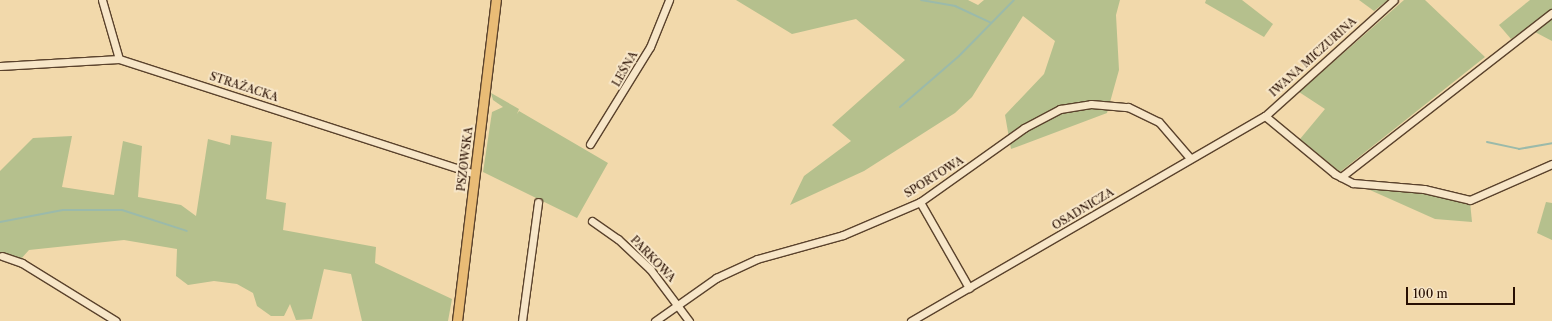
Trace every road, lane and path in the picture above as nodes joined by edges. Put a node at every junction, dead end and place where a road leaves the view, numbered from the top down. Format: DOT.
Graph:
graph roads {
  1 [pos="102,0"];
  2 [pos="496,0"];
  3 [pos="669,0"];
  4 [pos="1394,0"];
  5 [pos="1552,13"];
  6 [pos="119,59"];
  7 [pos="0,66"];
  8 [pos="1265,116"];
  9 [pos="590,144"];
  10 [pos="1190,158"];
  11 [pos="1552,164"];
  12 [pos="475,174"];
  13 [pos="1341,177"];
  14 [pos="538,202"];
  15 [pos="920,202"];
  16 [pos="592,222"];
  17 [pos="2,256"];
  18 [pos="969,288"];
  19 [pos="678,303"];
  20 [pos="116,321"];
  21 [pos="457,321"];
  22 [pos="522,321"];
  23 [pos="655,321"];
  24 [pos="689,321"];
  25 [pos="911,321"];
  1 -- 6 [label="street"];
  2 -- 12 [label="main road, PSZOWSKA"];
  3 -- 9 [label="street, LEŚNA"];
  4 -- 8 [label="street, IWANA MICZURINA"];
  5 -- 13 [label="street"];
  6 -- 7 [label="street, STRAŻACKA"];
  6 -- 12 [label="street, STRAŻACKA"];
  8 -- 10 [label="street, OSADNICZA"];
  8 -- 13 [label="street"];
  10 -- 15 [label="street, SPORTOWA"];
  10 -- 18 [label="street, OSADNICZA"];
  11 -- 13 [label="street"];
  12 -- 21 [label="main road, PSZOWSKA"];
  14 -- 22 [label="street"];
  15 -- 18 [label="street"];
  15 -- 19 [label="street, SPORTOWA"];
  16 -- 19 [label="street, PARKOWA"];
  17 -- 20 [label="street"];
  18 -- 25 [label="street, OSADNICZA"];
  19 -- 23 [label="street, SPORTOWA"];
  19 -- 24 [label="street, PARKOWA"];
}
